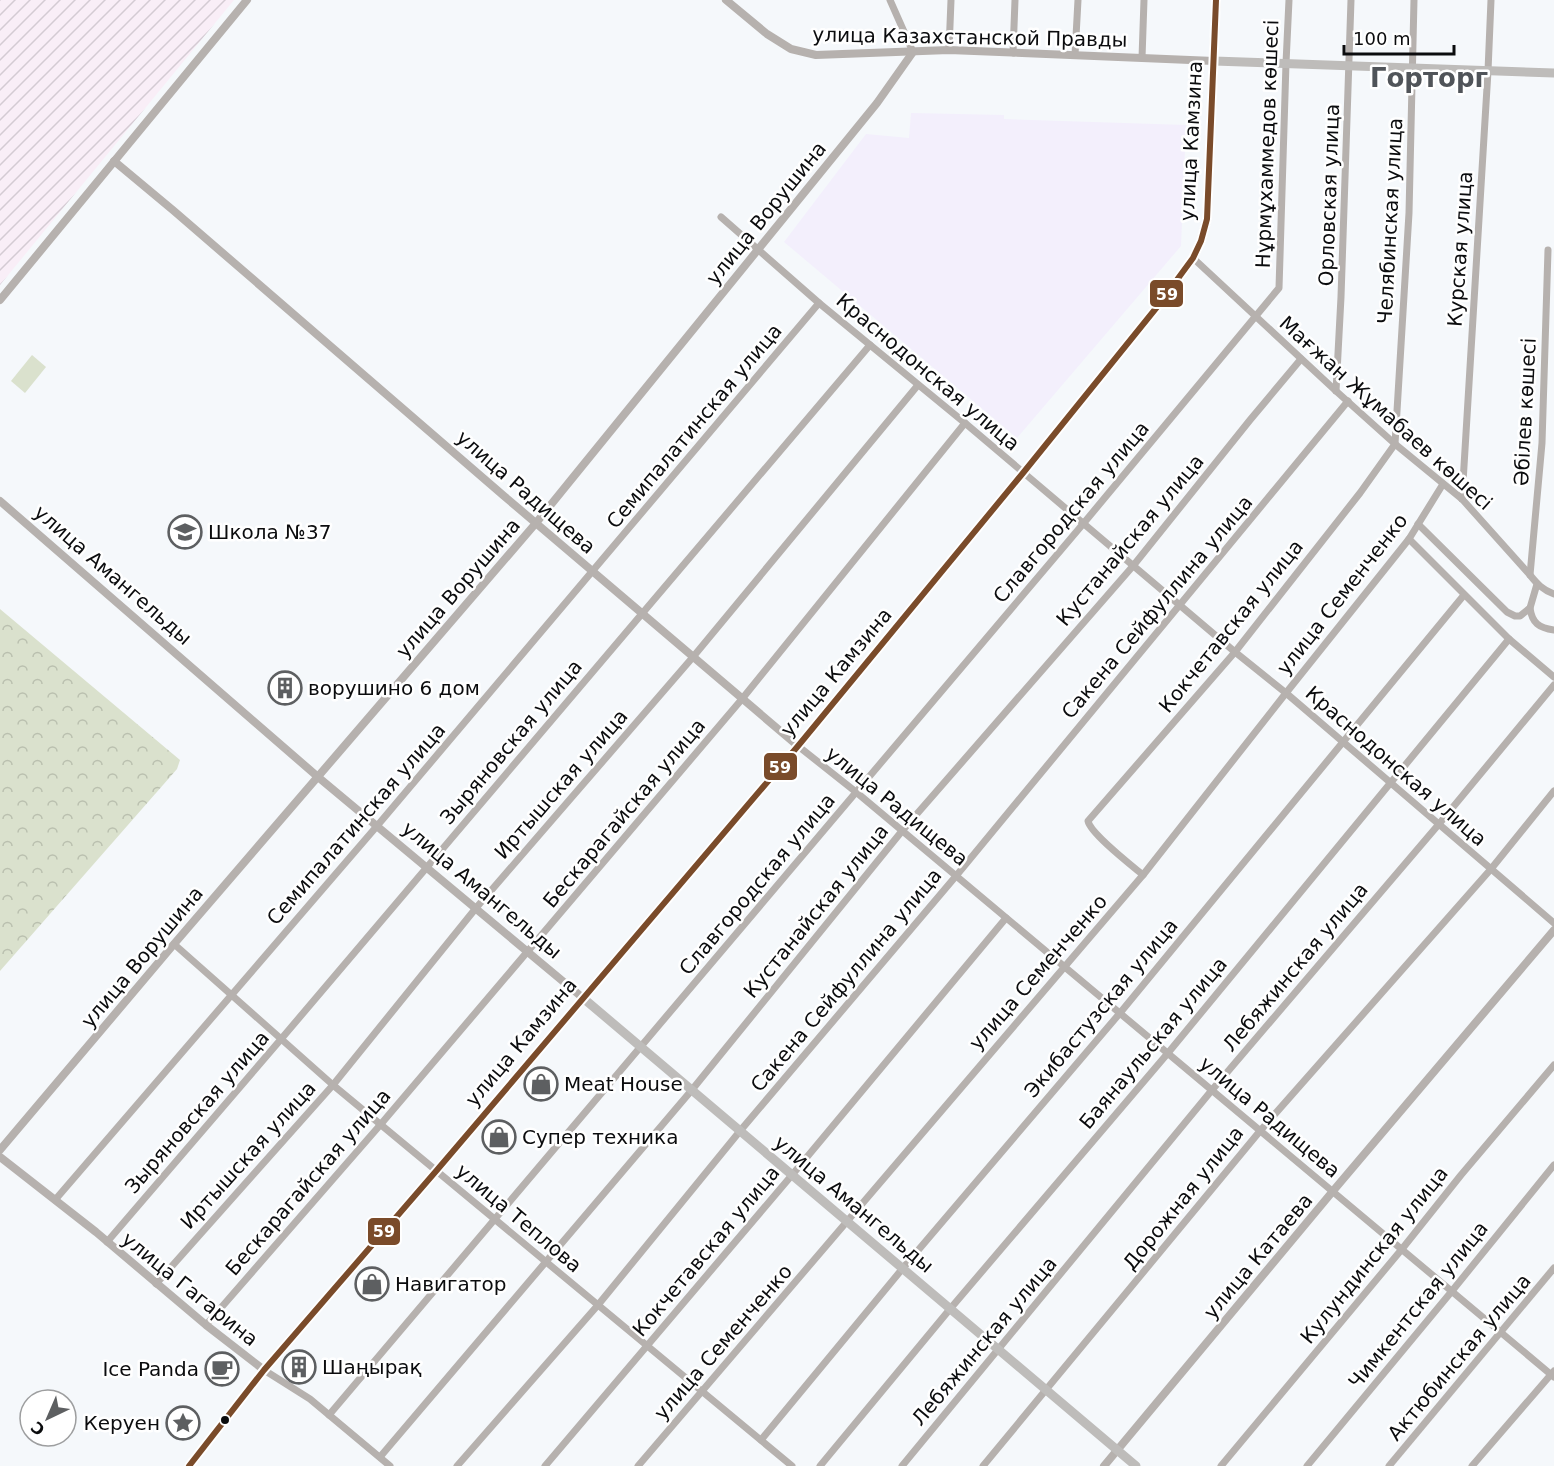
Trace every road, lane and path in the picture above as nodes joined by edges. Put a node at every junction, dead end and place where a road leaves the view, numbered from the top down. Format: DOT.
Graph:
graph roads {
  1 [pos="247,0"];
  2 [pos="726,0"];
  3 [pos="890,0"];
  4 [pos="951,0"];
  5 [pos="1015,0"];
  6 [pos="1078,0"];
  7 [pos="1144,0"];
  8 [pos="1216,0"];
  9 [pos="1289,0"];
  10 [pos="1351,0"];
  11 [pos="1414,0"];
  12 [pos="1491,0"];
  13 [pos="949,50"];
  14 [pos="913,52"];
  15 [pos="1013,53"];
  16 [pos="1076,55"];
  17 [pos="1142,58"];
  18 [pos="1214,60"];
  19 [pos="1286,63"];
  20 [pos="1350,66"];
  21 [pos="1413,68"];
  22 [pos="1488,71"];
  23 [pos="1554,74"];
  24 [pos="114,161"];
  25 [pos="721,218"];
  26 [pos="758,248"];
  27 [pos="1548,250"];
  28 [pos="1193,258"];
  29 [pos="0,300"];
  30 [pos="819,303"];
  31 [pos="1255,317"];
  32 [pos="870,345"];
  33 [pos="1301,359"];
  34 [pos="918,385"];
  35 [pos="1336,391"];
  36 [pos="1348,401"];
  37 [pos="964,423"];
  38 [pos="1395,444"];
  39 [pos="1023,473"];
  40 [pos="1443,483"];
  41 [pos="1462,499"];
  42 [pos="0,501"];
  43 [pos="536,523"];
  44 [pos="1083,524"];
  45 [pos="1418,524"];
  46 [pos="1409,539"];
  47 [pos="1133,566"];
  48 [pos="593,571"];
  49 [pos="1530,575"];
  50 [pos="1537,584"];
  51 [pos="1554,594"];
  52 [pos="1464,595"];
  53 [pos="1179,605"];
  54 [pos="1530,608"];
  55 [pos="642,614"];
  56 [pos="1554,630"];
  57 [pos="1509,639"];
  58 [pos="1235,652"];
  59 [pos="693,657"];
  60 [pos="1554,676"];
  61 [pos="1554,685"];
  62 [pos="1286,693"];
  63 [pos="742,699"];
  64 [pos="1342,742"];
  65 [pos="798,746"];
  66 [pos="318,777"];
  67 [pos="1391,782"];
  68 [pos="1554,791"];
  69 [pos="856,792"];
  70 [pos="1439,824"];
  71 [pos="377,826"];
  72 [pos="902,831"];
  73 [pos="426,868"];
  74 [pos="1491,869"];
  75 [pos="1143,875"];
  76 [pos="956,876"];
  77 [pos="476,908"];
  78 [pos="1006,918"];
  79 [pos="1554,923"];
  80 [pos="1554,930"];
  81 [pos="174,944"];
  82 [pos="527,951"];
  83 [pos="1065,967"];
  84 [pos="232,994"];
  85 [pos="583,998"];
  86 [pos="1120,1013"];
  87 [pos="282,1038"];
  88 [pos="641,1047"];
  89 [pos="1168,1053"];
  90 [pos="1554,1065"];
  91 [pos="333,1084"];
  92 [pos="691,1090"];
  93 [pos="1212,1090"];
  94 [pos="381,1124"];
  95 [pos="740,1131"];
  96 [pos="1260,1131"];
  97 [pos="0,1150"];
  98 [pos="0,1157"];
  99 [pos="1554,1165"];
  100 [pos="436,1170"];
  101 [pos="792,1175"];
  102 [pos="1333,1191"];
  103 [pos="56,1200"];
  104 [pos="495,1219"];
  105 [pos="847,1222"];
  106 [pos="107,1242"];
  107 [pos="1402,1249"];
  108 [pos="545,1261"];
  109 [pos="1554,1268"];
  110 [pos="903,1269"];
  111 [pos="156,1284"];
  112 [pos="1452,1291"];
  113 [pos="598,1305"];
  114 [pos="950,1309"];
  115 [pos="206,1325"];
  116 [pos="1502,1333"];
  117 [pos="647,1346"];
  118 [pos="998,1349"];
  119 [pos="264,1370"];
  120 [pos="1553,1374"];
  121 [pos="1047,1390"];
  122 [pos="702,1391"];
  123 [pos="330,1416"];
  124 [pos="761,1440"];
  125 [pos="1118,1450"];
  126 [pos="381,1458"];
  127 [pos="189,1466"];
  128 [pos="390,1466"];
  129 [pos="457,1466"];
  130 [pos="545,1466"];
  131 [pos="638,1466"];
  132 [pos="792,1466"];
  133 [pos="820,1466"];
  134 [pos="902,1466"];
  135 [pos="982,1466"];
  136 [pos="1104,1466"];
  137 [pos="1136,1466"];
  138 [pos="1221,1466"];
  139 [pos="1307,1466"];
  140 [pos="1389,1466"];
  141 [pos="1472,1466"];
  1 -- 24 [label="street"];
  2 -- 14 [label="street, улица Казахстанской Правды"];
  3 -- 14 [label="street"];
  4 -- 13 [label="street"];
  5 -- 15 [label="street"];
  6 -- 16 [label="street"];
  7 -- 17 [label="street"];
  8 -- 18 [label="main road, улица Камзина"];
  9 -- 19 [label="street, Нұрмұхаммедов көшесі"];
  10 -- 20 [label="street, Орловская улица"];
  11 -- 21 [label="street, Челябинская улица"];
  12 -- 22 [label="street, Курская улица"];
  13 -- 14 [label="street, улица Казахстанской Правды"];
  13 -- 15 [label="street, улица Казахстанской Правды"];
  14 -- 26 [label="street, улица Ворушина"];
  15 -- 16 [label="street, улица Казахстанской Правды"];
  16 -- 17 [label="street, улица Казахстанской Правды"];
  17 -- 18 [label="street, улица Казахстанской Правды"];
  18 -- 19 [label="main road, улица Казахстанской Правды"];
  18 -- 28 [label="main road, улица Камзина"];
  19 -- 20 [label="main road, улица Казахстанской Правды"];
  19 -- 31 [label="street, Нұрмұхаммедов көшесі"];
  20 -- 21 [label="main road, улица Казахстанской Правды"];
  20 -- 35 [label="street, Орловская улица"];
  21 -- 22 [label="main road, улица Казахстанской Правды"];
  21 -- 38 [label="street, Челябинская улица"];
  22 -- 23 [label="main road, улица Казахстанской Правды"];
  22 -- 41 [label="street, Курская улица"];
  24 -- 29 [label="street"];
  24 -- 43 [label="street, улица Радищева"];
  25 -- 26 [label="street, Краснодонская улица"];
  26 -- 30 [label="street, Краснодонская улица"];
  26 -- 43 [label="street, улица Ворушина"];
  27 -- 49 [label="street, Әбілев көшесі"];
  28 -- 31 [label="street, Мағжан Жұмабаев көшесі"];
  28 -- 39 [label="main road, улица Камзина"];
  30 -- 32 [label="street, Краснодонская улица"];
  30 -- 48 [label="street, Семипалатинская улица"];
  31 -- 33 [label="street, Мағжан Жұмабаев көшесі"];
  31 -- 44 [label="street, Славгородская улица"];
  32 -- 34 [label="street, Краснодонская улица"];
  32 -- 55 [label="street, Зыряновская улица"];
  33 -- 35 [label="street, Мағжан Жұмабаев көшесі"];
  33 -- 47 [label="street, Кустанайская улица"];
  34 -- 37 [label="street, Краснодонская улица"];
  34 -- 59 [label="street, Иртышская улица"];
  35 -- 36 [label="street, Мағжан Жұмабаев көшесі"];
  36 -- 38 [label="street, Мағжан Жұмабаев көшесі"];
  36 -- 53 [label="street, Сакена Сейфуллина улица"];
  37 -- 39 [label="street, Краснодонская улица"];
  37 -- 63 [label="street, Бескарагайская улица"];
  38 -- 40 [label="street, Мағжан Жұмабаев көшесі"];
  38 -- 58 [label="street, Кокчетавская улица"];
  39 -- 44 [label="street, Краснодонская улица"];
  39 -- 65 [label="main road, улица Камзина"];
  40 -- 41 [label="street, Мағжан Жұмабаев көшесі"];
  40 -- 45 [label="street, улица Семенченко"];
  41 -- 49 [label="street, Мағжан Жұмабаев көшесі"];
  42 -- 66 [label="street, улица Амангельды"];
  43 -- 48 [label="street, улица Радищева"];
  43 -- 66 [label="street, улица Ворушина"];
  44 -- 47 [label="street, Краснодонская улица"];
  44 -- 69 [label="street, Славгородская улица"];
  45 -- 46 [label="street, улица Семенченко"];
  45 -- 54 [label="street"];
  46 -- 52 [label="street"];
  46 -- 62 [label="street, улица Семенченко"];
  47 -- 53 [label="street, Краснодонская улица"];
  47 -- 72 [label="street, Кустанайская улица"];
  48 -- 55 [label="street, улица Радищева"];
  48 -- 71 [label="street, Семипалатинская улица"];
  49 -- 50 [label="street, Мағжан Жұмабаев көшесі"];
  50 -- 51 [label="street, Мағжан Жұмабаев көшесі"];
  50 -- 54 [label="street"];
  52 -- 57 [label="street"];
  52 -- 64 [label="street, Экибастузская улица"];
  53 -- 58 [label="street, Краснодонская улица"];
  53 -- 76 [label="street, Сакена Сейфуллина улица"];
  54 -- 56 [label="street"];
  55 -- 59 [label="street, улица Радищева"];
  55 -- 73 [label="street, Зыряновская улица"];
  57 -- 60 [label="street"];
  57 -- 67 [label="street, Баянаульская улица"];
  58 -- 62 [label="street, Краснодонская улица"];
  58 -- 75 [label="street, Кокчетавская улица"];
  59 -- 63 [label="street, улица Радищева"];
  59 -- 77 [label="street, Иртышская улица"];
  61 -- 70 [label="street, Лебяжинская улица"];
  62 -- 64 [label="street, Краснодонская улица"];
  62 -- 75 [label="street, улица Семенченко"];
  63 -- 65 [label="street, улица Радищева"];
  63 -- 82 [label="street, Бескарагайская улица"];
  64 -- 67 [label="street, Краснодонская улица"];
  64 -- 86 [label="street, Экибастузская улица"];
  65 -- 69 [label="street, улица Радищева"];
  65 -- 85 [label="main road, улица Камзина"];
  66 -- 71 [label="street, улица Амангельды"];
  66 -- 81 [label="street, улица Ворушина"];
  67 -- 70 [label="street, Краснодонская улица"];
  67 -- 89 [label="street, Баянаульская улица"];
  68 -- 74 [label="street, Дорожная улица"];
  69 -- 72 [label="street, улица Радищева"];
  69 -- 88 [label="street, Славгородская улица"];
  70 -- 74 [label="street, Краснодонская улица"];
  70 -- 93 [label="street, Лебяжинская улица"];
  71 -- 73 [label="street, улица Амангельды"];
  71 -- 84 [label="street, Семипалатинская улица"];
  72 -- 76 [label="street, улица Радищева"];
  72 -- 92 [label="street, Кустанайская улица"];
  73 -- 77 [label="street, улица Амангельды"];
  73 -- 87 [label="street, Зыряновская улица"];
  74 -- 79 [label="street, Краснодонская улица"];
  74 -- 96 [label="street, Дорожная улица"];
  75 -- 83 [label="street, улица Семенченко"];
  76 -- 78 [label="street, улица Радищева"];
  76 -- 95 [label="street, Сакена Сейфуллина улица"];
  77 -- 82 [label="street, улица Амангельды"];
  77 -- 91 [label="street, Иртышская улица"];
  78 -- 83 [label="street, улица Радищева"];
  78 -- 101 [label="street, Кокчетавская улица"];
  80 -- 102 [label="street, улица Катаева"];
  81 -- 84 [label="street, улица Теплова"];
  81 -- 97 [label="street, улица Ворушина"];
  82 -- 85 [label="street, улица Амангельды"];
  82 -- 94 [label="street, Бескарагайская улица"];
  83 -- 86 [label="street, улица Радищева"];
  83 -- 105 [label="street, улица Семенченко"];
  84 -- 87 [label="street, улица Теплова"];
  84 -- 103 [label="street, Семипалатинская улица"];
  85 -- 88 [label="main road, улица Амангельды"];
  85 -- 100 [label="main road, улица Камзина"];
  86 -- 89 [label="street, улица Радищева"];
  86 -- 110 [label="street, Экибастузская улица"];
  87 -- 91 [label="street, улица Теплова"];
  87 -- 106 [label="street, Зыряновская улица"];
  88 -- 92 [label="main road, улица Амангельды"];
  88 -- 104 [label="street, Славгородская улица"];
  89 -- 93 [label="street, улица Радищева"];
  89 -- 114 [label="street, Баянаульская улица"];
  90 -- 107 [label="street, Кулундинская улица"];
  91 -- 94 [label="street, улица Теплова"];
  91 -- 111 [label="street, Иртышская улица"];
  92 -- 95 [label="main road, улица Амангельды"];
  92 -- 108 [label="street, Кустанайская улица"];
  93 -- 96 [label="street, улица Радищева"];
  93 -- 118 [label="street, Лебяжинская улица"];
  94 -- 100 [label="street, улица Теплова"];
  94 -- 115 [label="street, Бескарагайская улица"];
  95 -- 101 [label="main road, улица Амангельды"];
  95 -- 113 [label="street, Сакена Сейфуллина улица"];
  96 -- 102 [label="street, улица Радищева"];
  96 -- 121 [label="street, Дорожная улица"];
  98 -- 103 [label="street, улица Гагарина"];
  99 -- 112 [label="street, Чимкентская улица"];
  100 -- 104 [label="street, улица Теплова"];
  100 -- 119 [label="main road, улица Камзина"];
  101 -- 105 [label="main road, улица Амангельды"];
  101 -- 117 [label="street, Кокчетавская улица"];
  102 -- 107 [label="street, улица Радищева"];
  102 -- 125 [label="street, улица Катаева"];
  103 -- 106 [label="street, улица Гагарина"];
  104 -- 108 [label="street, улица Теплова"];
  104 -- 123 [label="street, Славгородская улица"];
  105 -- 110 [label="main road, улица Амангельды"];
  105 -- 122 [label="street, улица Семенченко"];
  106 -- 111 [label="street, улица Гагарина"];
  107 -- 112 [label="street, улица Радищева"];
  107 -- 138 [label="street, Кулундинская улица"];
  108 -- 113 [label="street, улица Теплова"];
  108 -- 126 [label="street, Кустанайская улица"];
  109 -- 116 [label="street, Актюбинская улица"];
  110 -- 114 [label="main road, улица Амангельды"];
  110 -- 124 [label="street, Экибастузская улица"];
  111 -- 115 [label="street, улица Гагарина"];
  112 -- 116 [label="street, улица Радищева"];
  112 -- 139 [label="street, Чимкентская улица"];
  113 -- 117 [label="street, улица Теплова"];
  113 -- 129 [label="street, Сакена Сейфуллина улица"];
  114 -- 118 [label="main road, улица Амангельды"];
  114 -- 133 [label="street, Баянаульская улица"];
  115 -- 119 [label="street, улица Гагарина"];
  116 -- 120 [label="street, улица Радищева"];
  116 -- 140 [label="street, Актюбинская улица"];
  117 -- 122 [label="street, улица Теплова"];
  117 -- 130 [label="street, Кокчетавская улица"];
  118 -- 121 [label="main road, улица Амангельды"];
  118 -- 134 [label="street, Лебяжинская улица"];
  119 -- 123 [label="street, улица Гагарина"];
  119 -- 127 [label="main road, улица Камзина"];
  120 -- 141 [label="street"];
  121 -- 125 [label="main road, улица Амангельды"];
  121 -- 135 [label="street, Дорожная улица"];
  122 -- 124 [label="street, улица Теплова"];
  122 -- 131 [label="street, улица Семенченко"];
  123 -- 126 [label="street, улица Гагарина"];
  124 -- 132 [label="street, улица Теплова"];
  125 -- 136 [label="street, улица Катаева"];
  125 -- 137 [label="main road, улица Амангельды"];
  126 -- 128 [label="street, улица Гагарина"];
}
